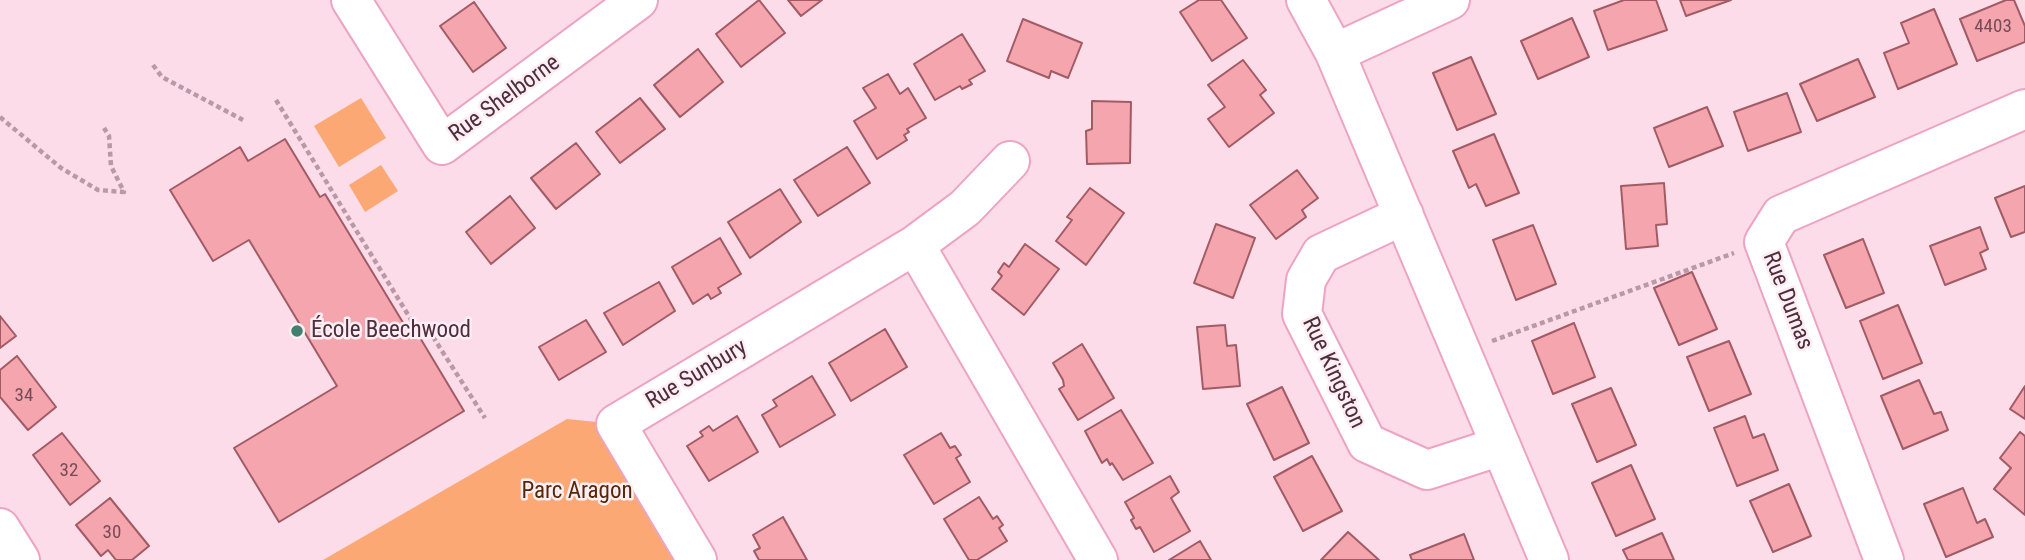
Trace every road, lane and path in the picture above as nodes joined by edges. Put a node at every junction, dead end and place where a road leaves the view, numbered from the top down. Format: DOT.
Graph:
graph roads {
  1 [pos="351,0"];
  2 [pos="638,0"];
  3 [pos="1306,0"];
  4 [pos="1450,0"];
  5 [pos="1335,53"];
  6 [pos="153,65"];
  7 [pos="276,100"];
  8 [pos="2025,109"];
  9 [pos="0,117"];
  10 [pos="243,120"];
  11 [pos="104,128"];
  12 [pos="1010,161"];
  13 [pos="1404,215"];
  14 [pos="1764,242"];
  15 [pos="915,245"];
  16 [pos="1461,352"];
  17 [pos="485,418"];
  18 [pos="1501,446"];
  19 [pos="0,528"];
  20 [pos="20,560"];
  21 [pos="697,560"];
  22 [pos="1098,560"];
  23 [pos="1549,560"];
  24 [pos="1884,560"];
  1 -- 2 [label="street, Rue Shelborne"];
  3 -- 5 [label="street"];
  4 -- 5 [label="street"];
  5 -- 13 [label="street"];
  6 -- 10 [label="path"];
  7 -- 17 [label="path"];
  8 -- 14 [label="street, Rue Dumas"];
  9 -- 11 [label="path"];
  12 -- 15 [label="street, Rue Sunbury"];
  13 -- 16 [label="street"];
  13 -- 18 [label="street, Rue Kingston"];
  14 -- 16 [label="path"];
  14 -- 24 [label="street, Rue Dumas"];
  15 -- 21 [label="street, Rue Sunbury"];
  15 -- 22 [label="street"];
  16 -- 18 [label="street"];
  18 -- 23 [label="street"];
  19 -- 20 [label="street"];
}
